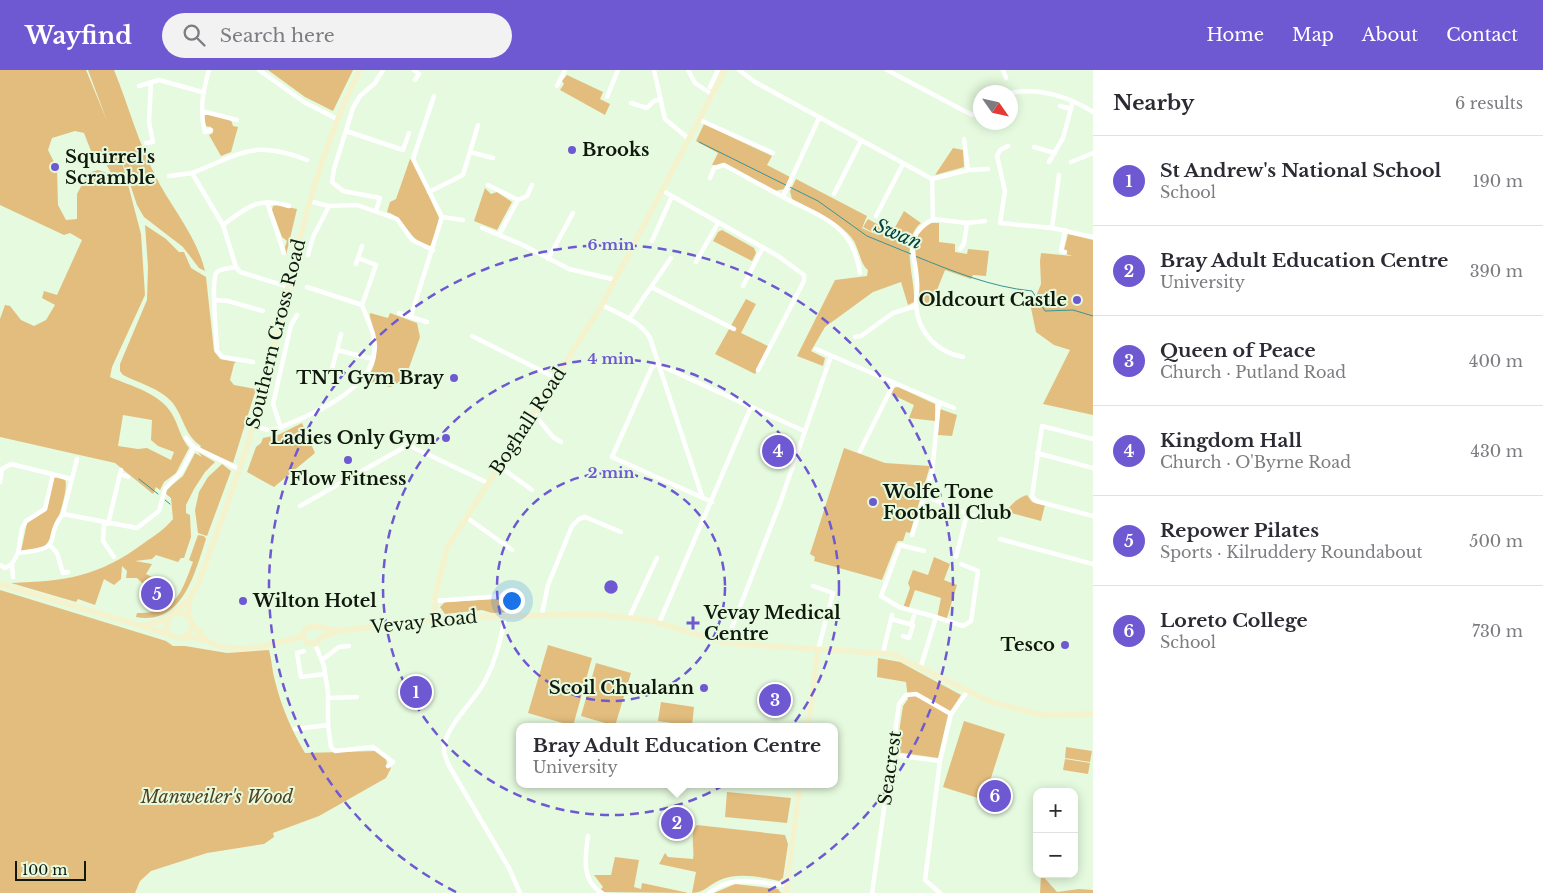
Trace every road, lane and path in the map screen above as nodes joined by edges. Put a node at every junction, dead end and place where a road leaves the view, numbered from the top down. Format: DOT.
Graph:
graph roads {
  1 [pos="209,70"];
  2 [pos="259,70"];
  3 [pos="360,70"];
  4 [pos="383,70"];
  5 [pos="414,70"];
  6 [pos="565,70"];
  7 [pos="618,70"];
  8 [pos="654,70"];
  9 [pos="688,70"];
  10 [pos="718,70"];
  11 [pos="725,70"];
  12 [pos="739,70"];
  13 [pos="887,70"];
  14 [pos="1003,70"];
  15 [pos="1006,78"];
  16 [pos="415,80"];
  17 [pos="151,82"];
  18 [pos="139,86"];
  19 [pos="557,86"];
  20 [pos="710,87"];
  21 [pos="202,92"];
  22 [pos="1018,92"];
  23 [pos="713,95"];
  24 [pos="434,96"];
  25 [pos="608,97"];
  26 [pos="661,99"];
  27 [pos="1073,101"];
  28 [pos="631,103"];
  29 [pos="1060,106"];
  30 [pos="1070,109"];
  31 [pos="202,111"];
  32 [pos="1093,112"];
  33 [pos="973,114"];
  34 [pos="819,118"];
  35 [pos="337,119"];
  36 [pos="237,120"];
  37 [pos="700,120"];
  38 [pos="478,125"];
  39 [pos="212,130"];
  40 [pos="346,131"];
  41 [pos="409,133"];
  42 [pos="689,139"];
  43 [pos="964,139"];
  44 [pos="861,141"];
  45 [pos="146,143"];
  46 [pos="1008,146"];
  47 [pos="1034,147"];
  48 [pos="470,152"];
  49 [pos="1054,152"];
  50 [pos="773,153"];
  51 [pos="1093,153"];
  52 [pos="493,158"];
  53 [pos="307,160"];
  54 [pos="1049,162"];
  55 [pos="1071,162"];
  56 [pos="903,164"];
  57 [pos="988,168"];
  58 [pos="968,170"];
  59 [pos="192,173"];
  60 [pos="1059,175"];
  61 [pos="169,176"];
  62 [pos="710,178"];
  63 [pos="932,179"];
  64 [pos="488,185"];
  65 [pos="532,185"];
  66 [pos="662,191"];
  67 [pos="429,192"];
  68 [pos="834,194"];
  69 [pos="672,196"];
  70 [pos="783,197"];
  71 [pos="380,198"];
  72 [pos="387,200"];
  73 [pos="518,200"];
  74 [pos="309,201"];
  75 [pos="267,202"];
  76 [pos="289,206"];
  77 [pos="329,206"];
  78 [pos="376,211"];
  79 [pos="573,213"];
  80 [pos="442,216"];
  81 [pos="876,216"];
  82 [pos="933,218"];
  83 [pos="463,220"];
  84 [pos="986,221"];
  85 [pos="967,222"];
  86 [pos="718,223"];
  87 [pos="223,225"];
  88 [pos="482,228"];
  89 [pos="1052,228"];
  90 [pos="1065,230"];
  91 [pos="499,235"];
  92 [pos="1093,237"];
  93 [pos="652,241"];
  94 [pos="362,246"];
  95 [pos="763,247"];
  96 [pos="960,249"];
  97 [pos="433,250"];
  98 [pos="1065,252"];
  99 [pos="284,253"];
  100 [pos="308,255"];
  101 [pos="358,258"];
  102 [pos="672,258"];
  103 [pos="548,259"];
  104 [pos="696,262"];
  105 [pos="356,264"];
  106 [pos="236,267"];
  107 [pos="860,273"];
  108 [pos="616,280"];
  109 [pos="307,286"];
  110 [pos="743,286"];
  111 [pos="289,287"];
  112 [pos="651,287"];
  113 [pos="215,300"];
  114 [pos="602,304"];
  115 [pos="362,305"];
  116 [pos="916,306"];
  117 [pos="264,311"];
  118 [pos="399,313"];
  119 [pos="297,315"];
  120 [pos="411,316"];
  121 [pos="629,318"];
  122 [pos="427,322"];
  123 [pos="734,329"];
  124 [pos="341,334"];
  125 [pos="472,336"];
  126 [pos="855,337"];
  127 [pos="816,349"];
  128 [pos="337,350"];
  129 [pos="831,356"];
  130 [pos="963,358"];
  131 [pos="373,359"];
  132 [pos="253,362"];
  133 [pos="657,364"];
  134 [pos="332,369"];
  135 [pos="758,370"];
  136 [pos="556,378"];
  137 [pos="894,383"];
  138 [pos="939,402"];
  139 [pos="751,407"];
  140 [pos="954,408"];
  141 [pos="534,414"];
  142 [pos="254,426"];
  143 [pos="281,428"];
  144 [pos="804,431"];
  145 [pos="186,438"];
  146 [pos="1093,439"];
  147 [pos="561,442"];
  148 [pos="194,447"];
  149 [pos="860,451"];
  150 [pos="1037,453"];
  151 [pos="77,459"];
  152 [pos="499,466"];
  153 [pos="1093,468"];
  154 [pos="239,469"];
  155 [pos="53,474"];
  156 [pos="128,477"];
  157 [pos="72,479"];
  158 [pos="0,482"];
  159 [pos="488,483"];
  160 [pos="532,490"];
  161 [pos="702,496"];
  162 [pos="925,496"];
  163 [pos="712,502"];
  164 [pos="300,506"];
  165 [pos="967,514"];
  166 [pos="61,515"];
  167 [pos="1093,516"];
  168 [pos="466,517"];
  169 [pos="982,520"];
  170 [pos="106,523"];
  171 [pos="621,532"];
  172 [pos="912,535"];
  173 [pos="1000,539"];
  174 [pos="50,545"];
  175 [pos="512,550"];
  176 [pos="924,551"];
  177 [pos="18,553"];
  178 [pos="114,557"];
  179 [pos="956,557"];
  180 [pos="657,558"];
  181 [pos="12,564"];
  182 [pos="961,564"];
  183 [pos="1093,564"];
  184 [pos="0,565"];
  185 [pos="63,573"];
  186 [pos="13,577"];
  187 [pos="0,584"];
  188 [pos="813,586"];
  189 [pos="190,598"];
  190 [pos="508,598"];
  191 [pos="434,601"];
  192 [pos="176,613"];
  193 [pos="542,614"];
  194 [pos="505,615"];
  195 [pos="188,616"];
  196 [pos="914,616"];
  197 [pos="936,617"];
  198 [pos="629,618"];
  199 [pos="168,619"];
  200 [pos="434,619"];
  201 [pos="659,623"];
  202 [pos="192,624"];
  203 [pos="911,625"];
  204 [pos="141,626"];
  205 [pos="320,629"];
  206 [pos="339,631"];
  207 [pos="168,634"];
  208 [pos="304,636"];
  209 [pos="903,636"];
  210 [pos="322,637"];
  211 [pos="185,638"];
  212 [pos="208,641"];
  213 [pos="726,643"];
  214 [pos="315,644"];
  215 [pos="349,646"];
  216 [pos="818,650"];
  217 [pos="304,651"];
  218 [pos="882,652"];
  219 [pos="322,660"];
  220 [pos="921,666"];
  221 [pos="325,674"];
  222 [pos="967,692"];
  223 [pos="357,697"];
  224 [pos="328,698"];
  225 [pos="952,714"];
  226 [pos="1093,714"];
  227 [pos="809,723"];
  228 [pos="328,725"];
  229 [pos="295,729"];
  230 [pos="901,756"];
  231 [pos="940,761"];
  232 [pos="388,766"];
  233 [pos="799,788"];
  234 [pos="588,836"];
  235 [pos="787,885"];
  236 [pos="520,893"];
  237 [pos="602,893"];
  238 [pos="709,893"];
  239 [pos="786,893"];
  240 [pos="872,893"];
  241 [pos="940,893"];
  1 -- 21 [label="street"];
  2 -- 35 [label="street"];
  3 -- 35 [label="main road, Southern Cross Road"];
  4 -- 40 [label="street"];
  5 -- 16 [label="street"];
  6 -- 19 [label="street"];
  7 -- 25 [label="street"];
  8 -- 26 [label="street"];
  9 -- 23 [label="street"];
  10 -- 20 [label="street"];
  11 -- 23 [label="main road, Boghall Road"];
  12 -- 34 [label="street"];
  13 -- 33 [label="street"];
  14 -- 15 [label="street"];
  17 -- 18 [label="street"];
  17 -- 21 [label="street"];
  17 -- 45 [label="street"];
  21 -- 31 [label="street"];
  22 -- 27 [label="street"];
  23 -- 37 [label="main road, Boghall Road"];
  24 -- 67 [label="street"];
  26 -- 28 [label="street"];
  26 -- 42 [label="street"];
  27 -- 30 [label="street"];
  27 -- 32 [label="street"];
  29 -- 30 [label="street"];
  30 -- 49 [label="street"];
  31 -- 36 [label="street"];
  31 -- 39 [label="street"];
  34 -- 44 [label="street"];
  34 -- 70 [label="street"];
  35 -- 74 [label="main road, Southern Cross Road"];
  37 -- 42 [label="main road, Boghall Road"];
  37 -- 50 [label="street"];
  38 -- 48 [label="street"];
  40 -- 41 [label="street"];
  40 -- 71 [label="street"];
  42 -- 66 [label="main road, Boghall Road"];
  43 -- 58 [label="street"];
  44 -- 56 [label="street"];
  44 -- 68 [label="street"];
  46 -- 89 [label="street"];
  47 -- 49 [label="street"];
  48 -- 52 [label="street"];
  48 -- 67 [label="street"];
  49 -- 54 [label="street"];
  51 -- 55 [label="street"];
  53 -- 59 [label="street"];
  56 -- 63 [label="street"];
  56 -- 81 [label="street"];
  57 -- 58 [label="street"];
  58 -- 63 [label="street"];
  59 -- 61 [label="street"];
  59 -- 87 [label="street"];
  60 -- 89 [label="street"];
  62 -- 70 [label="street"];
  63 -- 82 [label="street"];
  64 -- 73 [label="street"];
  65 -- 73 [label="street"];
  66 -- 69 [label="street"];
  66 -- 108 [label="main road, Boghall Road"];
  67 -- 80 [label="street"];
  69 -- 86 [label="street"];
  69 -- 93 [label="street"];
  70 -- 107 [label="street"];
  71 -- 72 [label="street"];
  71 -- 78 [label="street"];
  73 -- 91 [label="street"];
  74 -- 77 [label="street"];
  74 -- 111 [label="main road, Southern Cross Road"];
  75 -- 76 [label="street"];
  75 -- 87 [label="street"];
  75 -- 99 [label="street"];
  77 -- 78 [label="street"];
  77 -- 100 [label="street"];
  78 -- 97 [label="street"];
  79 -- 103 [label="street"];
  80 -- 83 [label="street"];
  80 -- 97 [label="street"];
  82 -- 85 [label="street"];
  82 -- 116 [label="street"];
  84 -- 85 [label="street"];
  85 -- 96 [label="street"];
  86 -- 95 [label="street"];
  86 -- 104 [label="street"];
  87 -- 106 [label="street"];
  88 -- 91 [label="street"];
  89 -- 90 [label="street"];
  90 -- 92 [label="street"];
  90 -- 98 [label="street"];
  91 -- 103 [label="street"];
  94 -- 101 [label="street"];
  95 -- 110 [label="street"];
  95 -- 135 [label="street"];
  97 -- 120 [label="street"];
  101 -- 105 [label="street"];
  101 -- 115 [label="street"];
  102 -- 112 [label="street"];
  103 -- 108 [label="street"];
  106 -- 111 [label="street"];
  106 -- 113 [label="street"];
  108 -- 114 [label="main road, Boghall Road"];
  109 -- 115 [label="street"];
  111 -- 142 [label="main road, Southern Cross Road"];
  112 -- 121 [label="street"];
  112 -- 123 [label="street"];
  113 -- 117 [label="street"];
  113 -- 132 [label="street"];
  114 -- 121 [label="street"];
  114 -- 136 [label="main road, Boghall Road"];
  115 -- 131 [label="street"];
  116 -- 126 [label="street"];
  116 -- 130 [label="street"];
  118 -- 120 [label="street"];
  119 -- 143 [label="street"];
  120 -- 122 [label="street"];
  121 -- 133 [label="street"];
  124 -- 128 [label="street"];
  125 -- 136 [label="street"];
  127 -- 129 [label="street"];
  128 -- 131 [label="street"];
  128 -- 134 [label="street"];
  129 -- 137 [label="street"];
  129 -- 144 [label="street"];
  131 -- 143 [label="street"];
  133 -- 139 [label="street"];
  133 -- 161 [label="street"];
  133 -- 161 [label="street"];
  136 -- 141 [label="main road, Boghall Road"];
  137 -- 138 [label="street"];
  137 -- 149 [label="street"];
  138 -- 140 [label="street"];
  138 -- 162 [label="street"];
  139 -- 144 [label="street"];
  139 -- 163 [label="street"];
  141 -- 147 [label="street"];
  141 -- 152 [label="main road, Boghall Road"];
  142 -- 143 [label="street"];
  142 -- 154 [label="main road, Southern Cross Road"];
  144 -- 213 [label="street"];
  145 -- 148 [label="street"];
  146 -- 150 [label="street"];
  148 -- 154 [label="street"];
  148 -- 170 [label="street"];
  150 -- 153 [label="street"];
  150 -- 167 [label="street"];
  151 -- 157 [label="street"];
  152 -- 159 [label="main road, Boghall Road"];
  152 -- 160 [label="street"];
  154 -- 189 [label="main road, Southern Cross Road"];
  155 -- 157 [label="street"];
  155 -- 158 [label="street"];
  155 -- 177 [label="street"];
  156 -- 170 [label="street"];
  157 -- 166 [label="street"];
  159 -- 164 [label="street"];
  159 -- 168 [label="main road, Boghall Road"];
  161 -- 163 [label="street"];
  162 -- 165 [label="street"];
  162 -- 172 [label="street"];
  163 -- 201 [label="street"];
  165 -- 169 [label="street"];
  165 -- 179 [label="street"];
  166 -- 170 [label="street"];
  166 -- 174 [label="street"];
  168 -- 175 [label="street"];
  168 -- 191 [label="main road, Boghall Road"];
  170 -- 178 [label="street"];
  171 -- 193 [label="street"];
  173 -- 183 [label="street"];
  174 -- 177 [label="street"];
  174 -- 185 [label="street"];
  176 -- 197 [label="street"];
  177 -- 181 [label="street"];
  180 -- 198 [label="street"];
  181 -- 184 [label="street"];
  181 -- 186 [label="street"];
  182 -- 197 [label="street"];
  187 -- 204 [label="main road"];
  188 -- 216 [label="street"];
  189 -- 192 [label="main road, Southern Cross Road"];
  189 -- 195 [label="main road, Southern Cross Road"];
  190 -- 191 [label="street"];
  191 -- 200 [label="main road, Boghall Road"];
  192 -- 195 [label="main road"];
  192 -- 199 [label="main road"];
  193 -- 194 [label="main road, Vevay Road"];
  193 -- 198 [label="main road, Vevay Road"];
  194 -- 200 [label="main road, Vevay Road"];
  194 -- 236 [label="street"];
  195 -- 202 [label="main road"];
  196 -- 203 [label="street"];
  197 -- 220 [label="street"];
  198 -- 201 [label="main road, Vevay Road"];
  199 -- 204 [label="main road"];
  199 -- 207 [label="main road"];
  200 -- 206 [label="main road, Vevay Road"];
  201 -- 213 [label="main road, Vevay Road"];
  202 -- 211 [label="main road"];
  202 -- 212 [label="main road"];
  203 -- 209 [label="street"];
  203 -- 218 [label="street"];
  204 -- 207 [label="main road"];
  205 -- 206 [label="main road, Vevay Road"];
  205 -- 208 [label="main road, Vevay Road"];
  205 -- 210 [label="main road"];
  206 -- 210 [label="main road, Vevay Road"];
  207 -- 211 [label="main road"];
  208 -- 212 [label="main road, Vevay Road"];
  208 -- 214 [label="main road"];
  210 -- 214 [label="main road, Vevay Road"];
  211 -- 212 [label="main road, Vevay Road"];
  213 -- 216 [label="main road, Vevay Road"];
  214 -- 219 [label="street"];
  215 -- 219 [label="street"];
  216 -- 218 [label="main road, Vevay Road"];
  216 -- 227 [label="main road"];
  217 -- 221 [label="street"];
  218 -- 220 [label="main road, Vevay Road"];
  219 -- 221 [label="street"];
  220 -- 222 [label="main road, Vevay Road"];
  221 -- 224 [label="street"];
  222 -- 225 [label="street"];
  222 -- 226 [label="main road, Vevay Road"];
  223 -- 224 [label="street"];
  224 -- 228 [label="street"];
  225 -- 231 [label="street"];
  225 -- 240 [label="street, Seacrest"];
  228 -- 229 [label="street"];
  228 -- 232 [label="street"];
  230 -- 231 [label="street"];
  231 -- 241 [label="street"];
  233 -- 235 [label="main road"];
  234 -- 237 [label="street"];
  235 -- 238 [label="street"];
  235 -- 239 [label="main road"];
}
